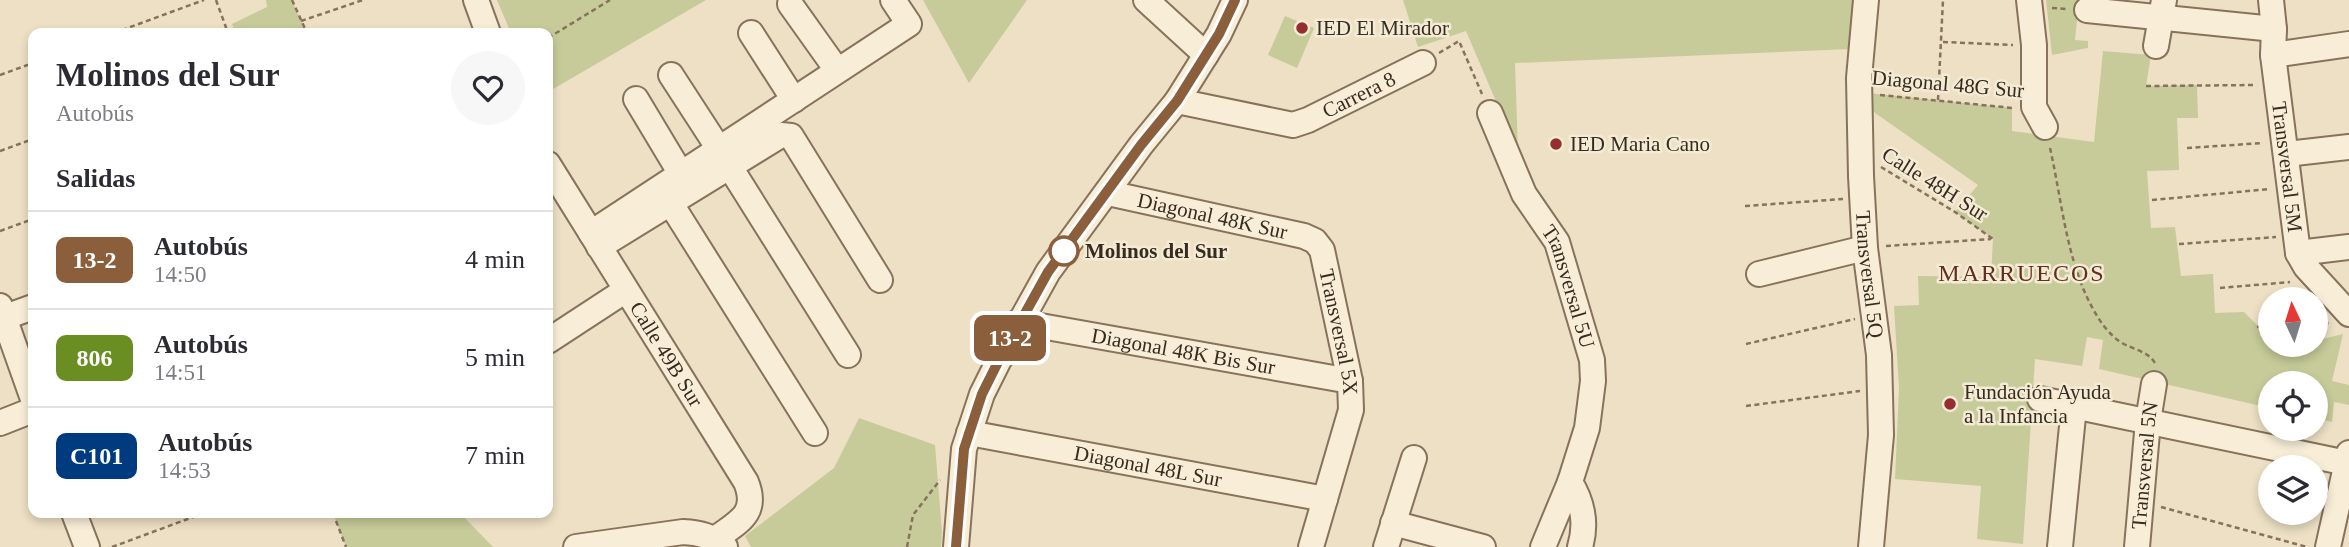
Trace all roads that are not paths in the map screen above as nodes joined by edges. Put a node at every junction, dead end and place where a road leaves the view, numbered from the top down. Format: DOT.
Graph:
graph roads {
  1 [pos="476,0"];
  2 [pos="893,0"];
  3 [pos="1146,0"];
  4 [pos="1235,0"];
  5 [pos="1866,0"];
  6 [pos="2271,0"];
  7 [pos="2030,3"];
  8 [pos="790,4"];
  9 [pos="2163,9"];
  10 [pos="2087,10"];
  11 [pos="486,28"];
  12 [pos="2274,29"];
  13 [pos="751,33"];
  14 [pos="2349,44"];
  15 [pos="2156,46"];
  16 [pos="1206,55"];
  17 [pos="2273,55"];
  18 [pos="1423,63"];
  19 [pos="837,70"];
  20 [pos="671,75"];
  21 [pos="636,99"];
  22 [pos="794,100"];
  23 [pos="1177,101"];
  24 [pos="1490,113"];
  25 [pos="2040,117"];
  26 [pos="2349,147"];
  27 [pos="2285,148"];
  28 [pos="724,158"];
  29 [pos="553,172"];
  30 [pos="681,174"];
  31 [pos="1108,193"];
  32 [pos="671,204"];
  33 [pos="595,240"];
  34 [pos="1315,241"];
  35 [pos="2297,244"];
  36 [pos="2349,247"];
  37 [pos="1865,248"];
  38 [pos="1759,274"];
  39 [pos="880,280"];
  40 [pos="626,290"];
  41 [pos="28,308"];
  42 [pos="2349,314"];
  43 [pos="1,315"];
  44 [pos="1018,322"];
  45 [pos="553,338"];
  46 [pos="848,355"];
  47 [pos="1350,380"];
  48 [pos="2154,384"];
  49 [pos="28,386"];
  50 [pos="2040,399"];
  51 [pos="2074,406"];
  52 [pos="28,412"];
  53 [pos="2148,421"];
  54 [pos="0,423"];
  55 [pos="815,433"];
  56 [pos="970,433"];
  57 [pos="1414,458"];
  58 [pos="2348,458"];
  59 [pos="1570,482"];
  60 [pos="1325,499"];
  61 [pos="76,518"];
  62 [pos="1394,523"];
  63 [pos="720,543"];
  64 [pos="621,544"];
  65 [pos="87,547"];
  66 [pos="576,547"];
  67 [pos="956,547"];
  68 [pos="1311,547"];
  69 [pos="1386,547"];
  70 [pos="1483,547"];
  71 [pos="1544,547"];
  72 [pos="1580,547"];
  73 [pos="1871,547"];
  74 [pos="2060,547"];
  75 [pos="2137,547"];
  76 [pos="2328,547"];
  1 -- 11 [label="street"];
  2 -- 19 [label="street"];
  3 -- 16 [label="street"];
  4 -- 16 [label="street"];
  5 -- 37 [label="street, Transversal 5Q"];
  6 -- 12 [label="street, Transversal 5M"];
  7 -- 25 [label="street"];
  8 -- 19 [label="street"];
  9 -- 10 [label="street"];
  9 -- 12 [label="street"];
  9 -- 15 [label="street"];
  12 -- 17 [label="street, Transversal 5M"];
  13 -- 22 [label="street"];
  14 -- 17 [label="street"];
  16 -- 23 [label="street"];
  17 -- 27 [label="street, Transversal 5M"];
  18 -- 23 [label="street, Carrera 8"];
  19 -- 22 [label="street"];
  20 -- 28 [label="street"];
  21 -- 30 [label="street"];
  22 -- 28 [label="street"];
  23 -- 31 [label="street"];
  24 -- 59 [label="street, Transversal 5U"];
  26 -- 27 [label="street"];
  27 -- 35 [label="street, Transversal 5M"];
  28 -- 30 [label="street"];
  28 -- 32 [label="street"];
  28 -- 39 [label="street"];
  28 -- 46 [label="street"];
  29 -- 33 [label="street, Calle 49B Sur"];
  30 -- 33 [label="street"];
  31 -- 34 [label="street, Diagonal 48K Sur"];
  31 -- 44 [label="street"];
  32 -- 33 [label="street"];
  32 -- 55 [label="street"];
  33 -- 40 [label="street, Calle 49B Sur"];
  34 -- 47 [label="street, Transversal 5X"];
  35 -- 36 [label="street"];
  35 -- 42 [label="street, Transversal 5M"];
  37 -- 38 [label="street"];
  37 -- 73 [label="street, Transversal 5Q"];
  40 -- 45 [label="street"];
  40 -- 63 [label="street, Calle 49B Sur"];
  41 -- 43 [label="street"];
  43 -- 49 [label="street"];
  44 -- 47 [label="street, Diagonal 48K Bis Sur"];
  44 -- 56 [label="street"];
  47 -- 60 [label="street, Transversal 5X"];
  48 -- 53 [label="street, Transversal 5N"];
  50 -- 51 [label="street"];
  51 -- 53 [label="street"];
  51 -- 74 [label="street"];
  52 -- 54 [label="street"];
  53 -- 58 [label="street"];
  53 -- 75 [label="street, Transversal 5N"];
  56 -- 60 [label="street, Diagonal 48L Sur"];
  56 -- 67 [label="street"];
  57 -- 62 [label="street"];
  58 -- 76 [label="street"];
  59 -- 71 [label="street, Transversal 5U"];
  59 -- 72 [label="street"];
  60 -- 68 [label="street, Transversal 5X"];
  61 -- 65 [label="street"];
  62 -- 69 [label="street"];
  62 -- 70 [label="street"];
  63 -- 64 [label="street"];
  64 -- 66 [label="street"];
}
